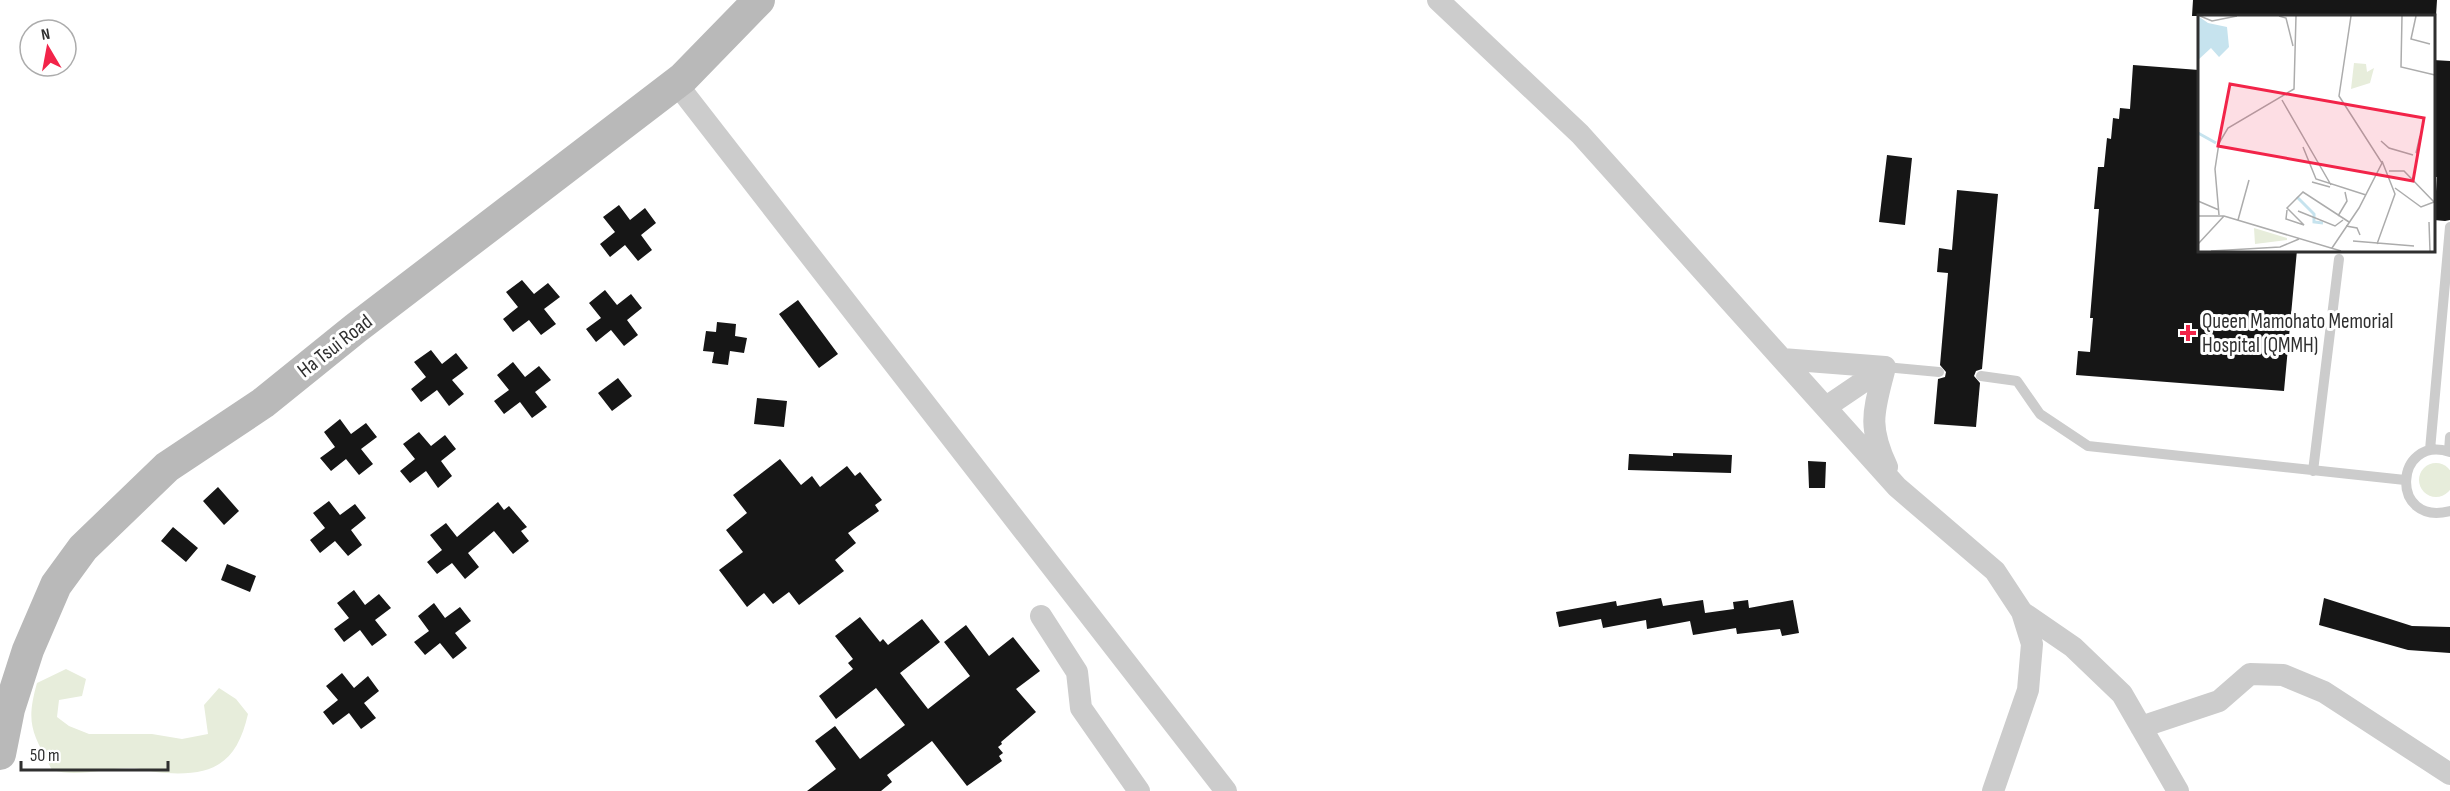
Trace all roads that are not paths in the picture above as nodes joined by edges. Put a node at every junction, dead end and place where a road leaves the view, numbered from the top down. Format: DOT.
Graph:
graph roads {
  1 [pos="759,0"];
  2 [pos="1438,0"];
  3 [pos="676,83"];
  4 [pos="2450,227"];
  5 [pos="2338,259"];
  6 [pos="1782,359"];
  7 [pos="1885,367"];
  8 [pos="1939,372"];
  9 [pos="1981,376"];
  10 [pos="1826,407"];
  11 [pos="2450,437"];
  12 [pos="2430,450"];
  13 [pos="2449,452"];
  14 [pos="2313,471"];
  15 [pos="2405,480"];
  16 [pos="1897,487"];
  17 [pos="2450,511"];
  18 [pos="2022,612"];
  19 [pos="1041,616"];
  20 [pos="2141,727"];
  21 [pos="0,754"];
  22 [pos="2450,774"];
  23 [pos="1139,791"];
  24 [pos="1226,791"];
  25 [pos="1993,791"];
  26 [pos="2178,791"];
  1 -- 3 [label="street, Ha Tsui Road"];
  2 -- 6 [label="street"];
  3 -- 21 [label="street, Ha Tsui Road"];
  3 -- 24 [label="street"];
  4 -- 12 [label="lane"];
  5 -- 14 [label="lane"];
  6 -- 7 [label="street"];
  6 -- 10 [label="street"];
  7 -- 8 [label="lane"];
  7 -- 10 [label="street"];
  7 -- 16 [label="street"];
  9 -- 14 [label="lane"];
  10 -- 16 [label="street"];
  11 -- 13 [label="lane"];
  12 -- 13 [label="lane"];
  12 -- 15 [label="lane"];
  14 -- 15 [label="lane"];
  15 -- 17 [label="lane"];
  16 -- 18 [label="street"];
  18 -- 20 [label="street"];
  18 -- 25 [label="street"];
  19 -- 23 [label="street"];
  20 -- 22 [label="street"];
  20 -- 26 [label="street"];
}
